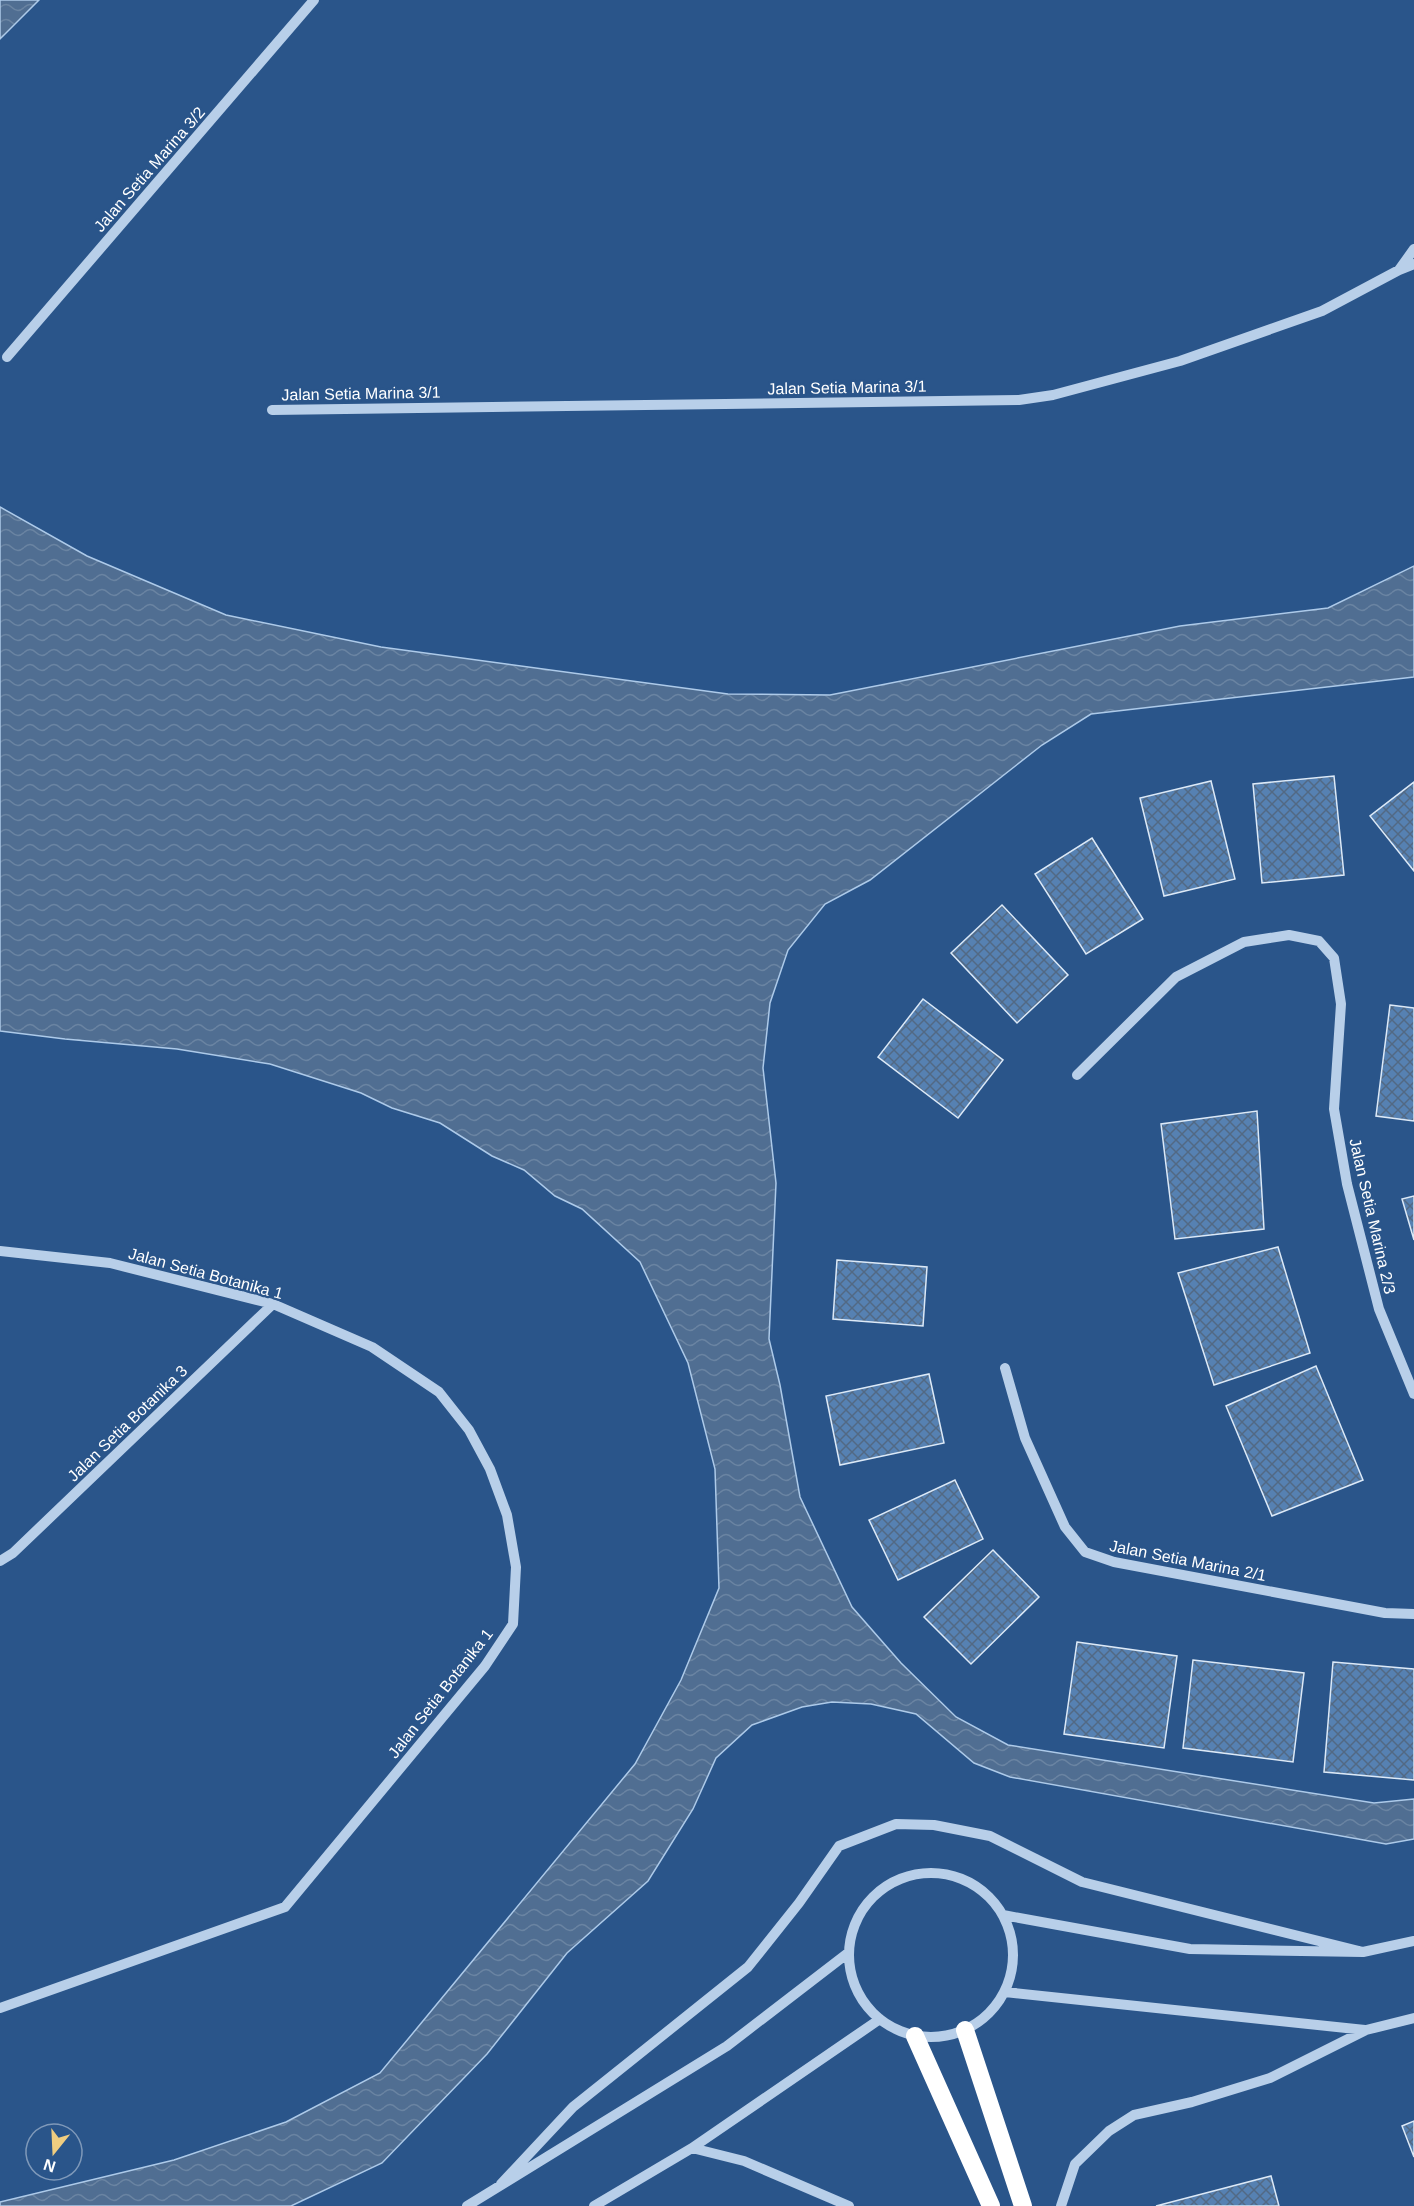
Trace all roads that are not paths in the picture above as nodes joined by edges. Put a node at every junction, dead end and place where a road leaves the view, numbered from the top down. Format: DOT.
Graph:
graph roads {
  1 [pos="314,0"];
  2 [pos="1414,249"];
  3 [pos="1414,264"];
  4 [pos="1399,270"];
  5 [pos="7,357"];
  6 [pos="272,410"];
  7 [pos="1077,1075"];
  8 [pos="0,1251"];
  9 [pos="273,1304"];
  10 [pos="1005,1368"];
  11 [pos="1414,1394"];
  12 [pos="0,1561"];
  13 [pos="1414,1614"];
  14 [pos="1003,1915"];
  15 [pos="1414,1941"];
  16 [pos="1363,1952"];
  17 [pos="848,1953"];
  18 [pos="1005,1992"];
  19 [pos="0,2008"];
  20 [pos="1414,2018"];
  21 [pos="880,2019"];
  22 [pos="965,2030"];
  23 [pos="1366,2030"];
  24 [pos="915,2036"];
  25 [pos="692,2148"];
  26 [pos="501,2184"];
  27 [pos="989,2203"];
  28 [pos="467,2206"];
  29 [pos="594,2206"];
  30 [pos="849,2206"];
  31 [pos="1023,2206"];
  32 [pos="1061,2206"];
  1 -- 5 [label="street, Jalan Setia Marina 3/2"];
  2 -- 4 [label="street, Jalan Setia Marina 3/1"];
  3 -- 4 [label="street, Jalan Setia Marina 3/1"];
  4 -- 6 [label="street, Jalan Setia Marina 3/1"];
  7 -- 11 [label="street, Jalan Setia Marina 2/3"];
  8 -- 9 [label="street, Jalan Setia Botanika 1"];
  9 -- 12 [label="street, Jalan Setia Botanika 3"];
  9 -- 19 [label="street, Jalan Setia Botanika 1"];
  10 -- 13 [label="street, Jalan Setia Marina 2/1"];
  14 -- 16 [label="street"];
  14 -- 17 [label="street"];
  14 -- 18 [label="street"];
  15 -- 16 [label="street"];
  16 -- 26 [label="street"];
  17 -- 21 [label="street"];
  17 -- 26 [label="street"];
  18 -- 22 [label="street"];
  18 -- 23 [label="street"];
  20 -- 23 [label="street"];
  21 -- 24 [label="street"];
  21 -- 25 [label="street"];
  22 -- 24 [label="street"];
  22 -- 31 [label="highway"];
  23 -- 32 [label="street"];
  24 -- 27 [label="highway"];
  25 -- 29 [label="street"];
  25 -- 30 [label="street"];
  26 -- 28 [label="street"];
}
